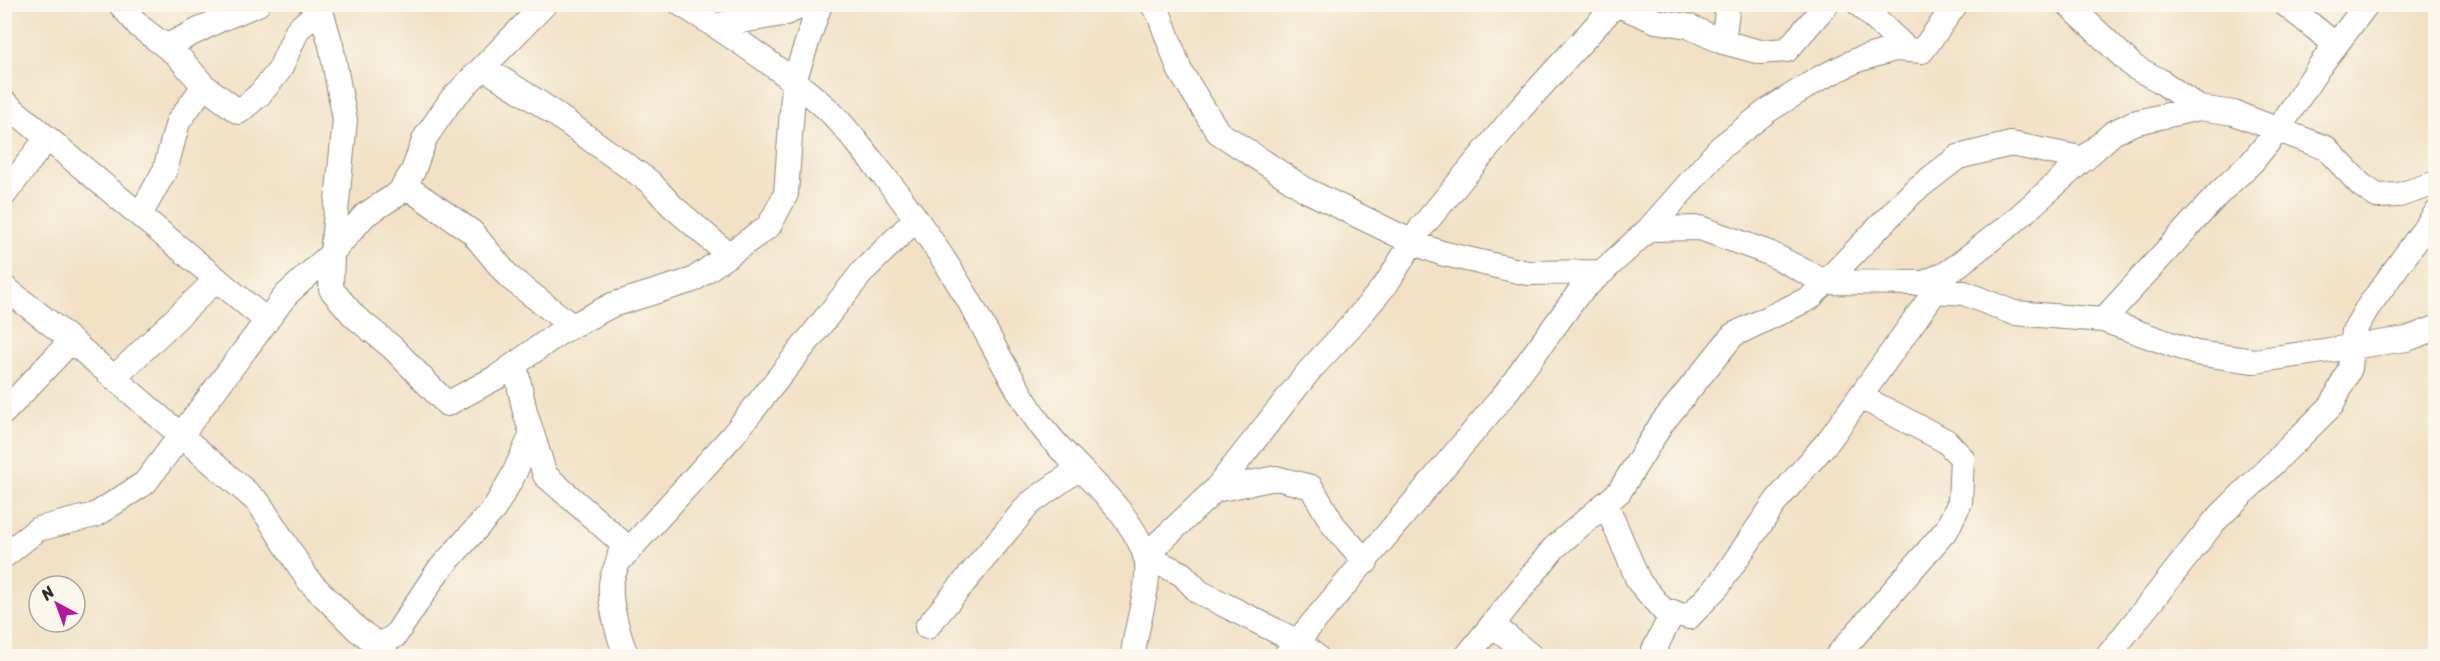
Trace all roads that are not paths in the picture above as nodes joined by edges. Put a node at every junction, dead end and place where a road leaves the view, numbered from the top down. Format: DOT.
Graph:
graph roads {
  1 [pos="120,4"];
  2 [pos="258,4"];
  3 [pos="545,4"];
  4 [pos="681,4"];
  5 [pos="807,4"];
  6 [pos="820,4"];
  7 [pos="1152,4"];
  8 [pos="1728,4"];
  9 [pos="1827,4"];
  10 [pos="1859,4"];
  11 [pos="1956,4"];
  12 [pos="2068,4"];
  13 [pos="2285,4"];
  14 [pos="2367,4"];
  15 [pos="319,7"];
  16 [pos="716,25"];
  17 [pos="1723,42"];
  18 [pos="2336,45"];
  19 [pos="167,46"];
  20 [pos="1908,50"];
  21 [pos="483,69"];
  22 [pos="794,81"];
  23 [pos="204,86"];
  24 [pos="4,102"];
  25 [pos="2199,108"];
  26 [pos="2278,130"];
  27 [pos="47,138"];
  28 [pos="2085,159"];
  29 [pos="2436,183"];
  30 [pos="404,185"];
  31 [pos="4,195"];
  32 [pos="2436,213"];
  33 [pos="140,215"];
  34 [pos="916,219"];
  35 [pos="1649,229"];
  36 [pos="1412,242"];
  37 [pos="332,253"];
  38 [pos="729,255"];
  39 [pos="1603,272"];
  40 [pos="217,279"];
  41 [pos="1825,282"];
  42 [pos="1937,282"];
  43 [pos="4,287"];
  44 [pos="2103,320"];
  45 [pos="267,321"];
  46 [pos="572,326"];
  47 [pos="2436,328"];
  48 [pos="71,341"];
  49 [pos="2351,348"];
  50 [pos="515,364"];
  51 [pos="114,378"];
  52 [pos="1861,397"];
  53 [pos="4,412"];
  54 [pos="532,434"];
  55 [pos="181,436"];
  56 [pos="1078,469"];
  57 [pos="1215,490"];
  58 [pos="1606,504"];
  59 [pos="4,556"];
  60 [pos="1146,556"];
  61 [pos="621,559"];
  62 [pos="1366,562"];
  63 [pos="1672,612"];
  64 [pos="1493,625"];
  65 [pos="927,627"];
  66 [pos="1300,652"];
  67 [pos="627,657"];
  68 [pos="1133,657"];
  69 [pos="1467,657"];
  70 [pos="1531,657"];
  71 [pos="1651,657"];
  72 [pos="1837,657"];
  73 [pos="2108,657"];
  1 -- 19 [label="street"];
  2 -- 19 [label="street"];
  3 -- 21 [label="street"];
  4 -- 16 [label="street"];
  5 -- 16 [label="street"];
  6 -- 22 [label="street"];
  7 -- 36 [label="street"];
  8 -- 17 [label="street"];
  9 -- 17 [label="street"];
  10 -- 20 [label="street"];
  11 -- 20 [label="street"];
  12 -- 25 [label="street"];
  13 -- 18 [label="street"];
  14 -- 18 [label="street"];
  15 -- 23 [label="street"];
  15 -- 37 [label="street"];
  16 -- 22 [label="street"];
  17 -- 36 [label="street"];
  18 -- 26 [label="street"];
  19 -- 23 [label="street"];
  20 -- 35 [label="street"];
  21 -- 30 [label="street"];
  21 -- 38 [label="street"];
  22 -- 34 [label="street"];
  22 -- 38 [label="street"];
  23 -- 33 [label="street"];
  24 -- 27 [label="street"];
  25 -- 26 [label="street"];
  25 -- 28 [label="street"];
  26 -- 29 [label="street"];
  26 -- 44 [label="street"];
  27 -- 31 [label="street"];
  27 -- 33 [label="street"];
  28 -- 41 [label="street"];
  28 -- 42 [label="street"];
  30 -- 37 [label="street"];
  30 -- 46 [label="street"];
  32 -- 49 [label="street"];
  33 -- 40 [label="street"];
  34 -- 56 [label="street"];
  34 -- 61 [label="street"];
  35 -- 39 [label="street"];
  35 -- 41 [label="street"];
  36 -- 39 [label="street"];
  36 -- 57 [label="street"];
  37 -- 45 [label="street"];
  37 -- 50 [label="street"];
  38 -- 46 [label="street"];
  39 -- 62 [label="street"];
  40 -- 45 [label="street"];
  40 -- 51 [label="street"];
  41 -- 42 [label="street"];
  41 -- 58 [label="street"];
  42 -- 44 [label="street"];
  42 -- 52 [label="street"];
  43 -- 48 [label="street"];
  44 -- 49 [label="street"];
  45 -- 55 [label="street"];
  46 -- 50 [label="street"];
  47 -- 49 [label="street"];
  48 -- 51 [label="street"];
  48 -- 53 [label="street"];
  49 -- 73 [label="street"];
  50 -- 54 [label="street"];
  51 -- 55 [label="street"];
  52 -- 63 [label="street"];
  52 -- 72 [label="street"];
  54 -- 55 [label="street"];
  54 -- 61 [label="street"];
  55 -- 59 [label="street"];
  56 -- 60 [label="street"];
  56 -- 65 [label="street"];
  57 -- 60 [label="street"];
  57 -- 62 [label="street"];
  58 -- 63 [label="street"];
  58 -- 64 [label="street"];
  60 -- 66 [label="street"];
  60 -- 68 [label="street"];
  61 -- 67 [label="street"];
  62 -- 66 [label="street"];
  63 -- 71 [label="street"];
  64 -- 69 [label="street"];
  64 -- 70 [label="street"];
}
